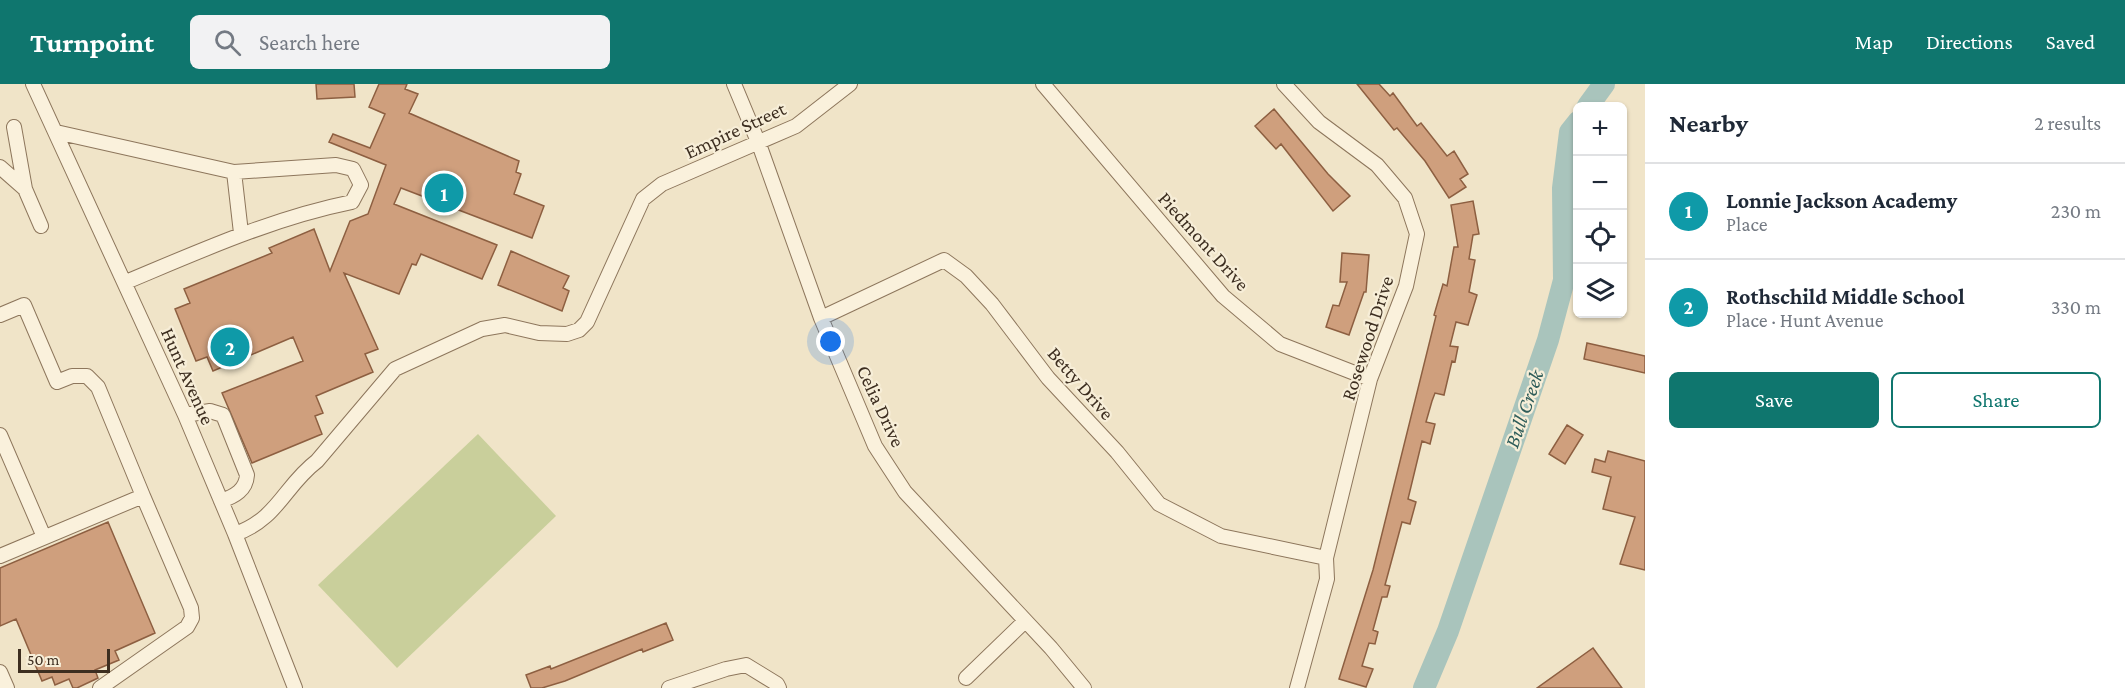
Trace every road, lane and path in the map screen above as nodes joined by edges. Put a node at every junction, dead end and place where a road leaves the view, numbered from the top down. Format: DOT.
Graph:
graph roads {
  1 [pos="33,84"];
  2 [pos="734,84"];
  3 [pos="850,84"];
  4 [pos="1043,84"];
  5 [pos="1284,84"];
  6 [pos="14,127"];
  7 [pos="56,132"];
  8 [pos="759,144"];
  9 [pos="0,167"];
  10 [pos="234,172"];
  11 [pos="26,189"];
  12 [pos="41,226"];
  13 [pos="241,233"];
  14 [pos="126,282"];
  15 [pos="0,315"];
  16 [pos="821,318"];
  17 [pos="1370,379"];
  18 [pos="185,415"];
  19 [pos="0,435"];
  20 [pos="143,496"];
  21 [pos="221,501"];
  22 [pos="235,534"];
  23 [pos="44,537"];
  24 [pos="0,556"];
  25 [pos="1326,558"];
  26 [pos="1025,621"];
  27 [pos="0,672"];
  28 [pos="966,678"];
  29 [pos="7,688"];
  30 [pos="100,688"];
  31 [pos="295,688"];
  32 [pos="669,688"];
  33 [pos="779,688"];
  34 [pos="1084,688"];
  35 [pos="1297,688"];
  1 -- 7 [label="street, Hunt Avenue"];
  2 -- 8 [label="street, Celia Drive"];
  3 -- 8 [label="street, Empire Street"];
  4 -- 17 [label="street, Piedmont Drive"];
  5 -- 17 [label="street, Rosewood Drive"];
  6 -- 11 [label="street"];
  7 -- 10 [label="street"];
  7 -- 14 [label="street, Hunt Avenue"];
  8 -- 16 [label="street, Celia Drive"];
  8 -- 22 [label="street, Empire Street"];
  9 -- 11 [label="street"];
  10 -- 13 [label="street"];
  10 -- 13 [label="street"];
  11 -- 12 [label="street"];
  13 -- 14 [label="street"];
  14 -- 18 [label="street, Hunt Avenue"];
  15 -- 20 [label="street"];
  16 -- 25 [label="street, Betty Drive"];
  16 -- 26 [label="street, Celia Drive"];
  17 -- 25 [label="street, Rosewood Drive"];
  18 -- 21 [label="street, Hunt Avenue"];
  18 -- 21 [label="street"];
  19 -- 23 [label="street"];
  20 -- 23 [label="street"];
  20 -- 30 [label="street"];
  21 -- 22 [label="street, Hunt Avenue"];
  22 -- 31 [label="street, Hunt Avenue"];
  23 -- 24 [label="street"];
  25 -- 35 [label="street, Rosewood Drive"];
  26 -- 28 [label="street"];
  26 -- 34 [label="street, Celia Drive"];
  27 -- 29 [label="street"];
  32 -- 33 [label="street"];
}
